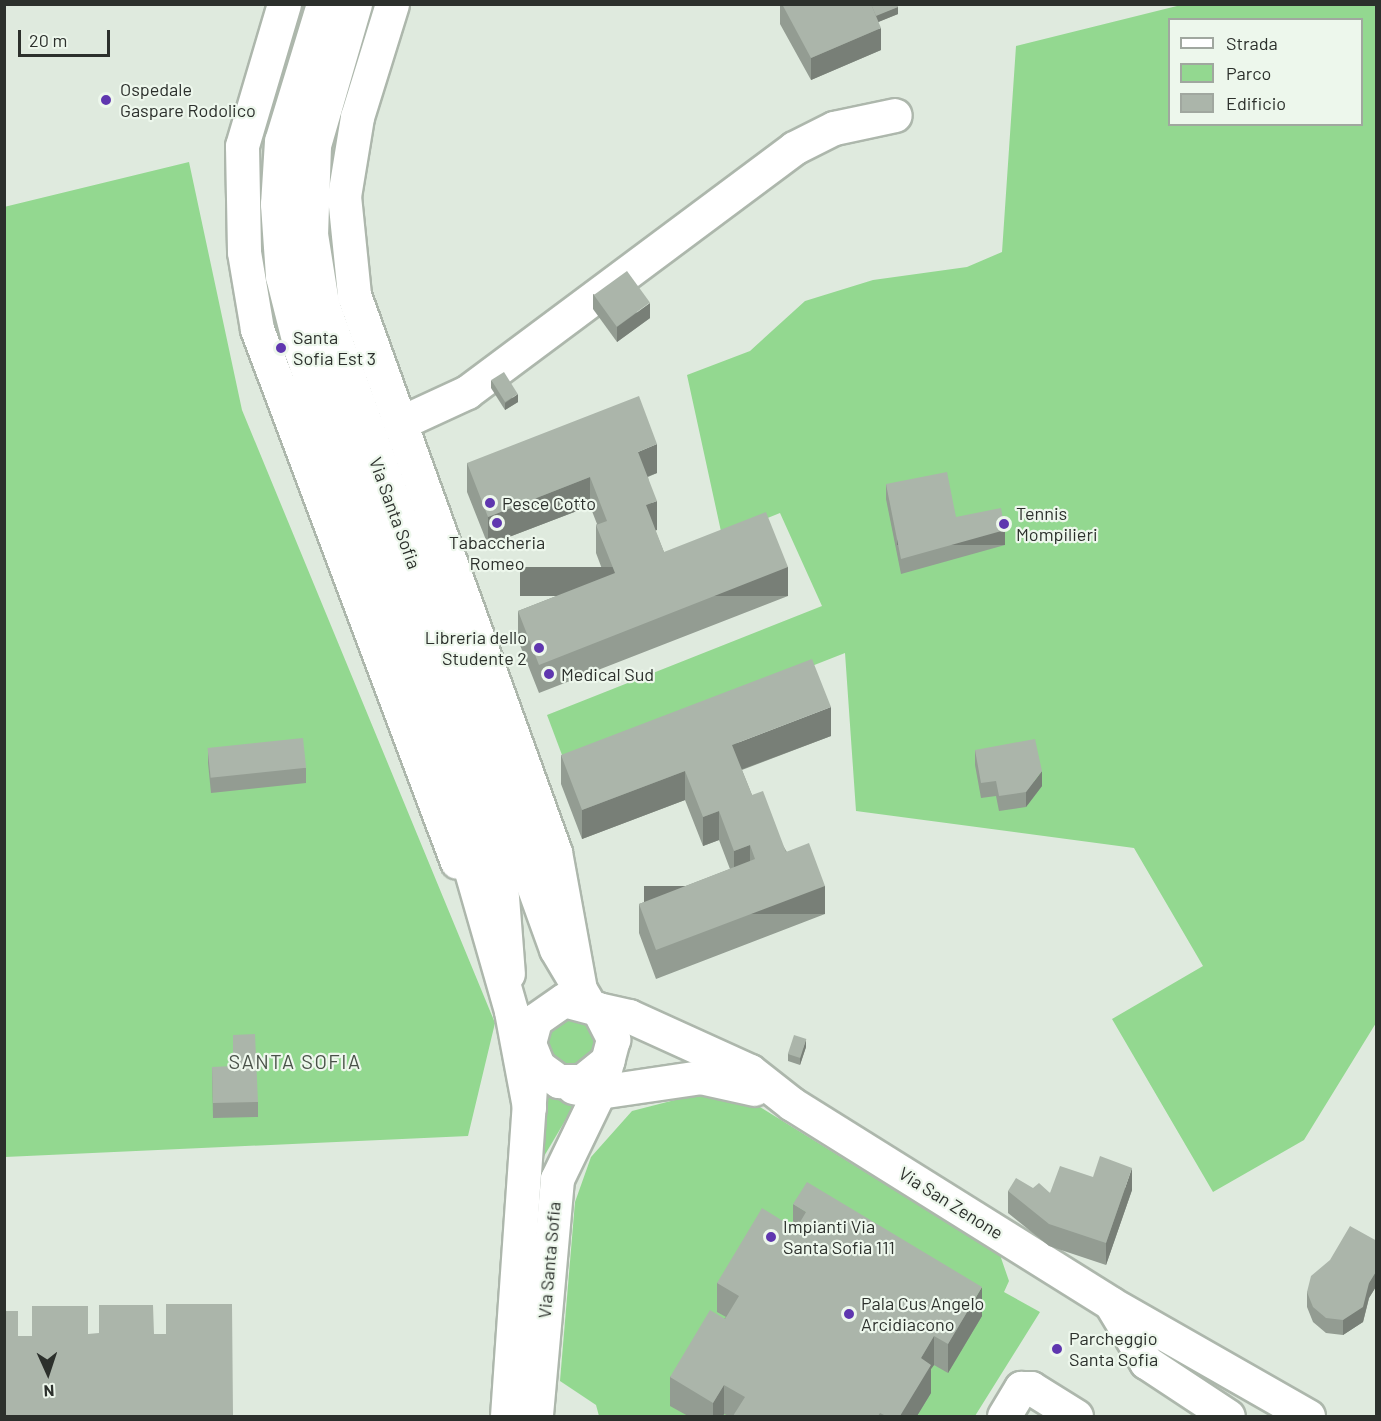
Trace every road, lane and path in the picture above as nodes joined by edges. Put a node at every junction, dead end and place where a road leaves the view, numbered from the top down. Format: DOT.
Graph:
graph roads {
  1 [pos="284,4"];
  2 [pos="322,4"];
  3 [pos="339,4"];
  4 [pos="355,4"];
  5 [pos="392,4"];
  6 [pos="895,115"];
  7 [pos="400,423"];
  8 [pos="486,927"];
  9 [pos="589,1001"];
  10 [pos="511,1011"];
  11 [pos="530,1047"];
  12 [pos="608,1060"];
  13 [pos="559,1081"];
  14 [pos="606,1097"];
  15 [pos="792,1104"];
  16 [pos="529,1107"];
  17 [pos="1110,1303"];
  18 [pos="507,1416"];
  19 [pos="536,1416"];
  20 [pos="1004,1416"];
  21 [pos="1076,1416"];
  22 [pos="1228,1416"];
  23 [pos="1274,1416"];
  24 [pos="1308,1416"];
  1 -- 8 [label="street"];
  2 -- 8 [label="street, Via Santa Sofia"];
  3 -- 10 [label="street"];
  4 -- 9 [label="street, Via Santa Sofia"];
  5 -- 7 [label="street"];
  6 -- 7 [label="street"];
  7 -- 9 [label="street"];
  8 -- 10 [label="street, Via Santa Sofia"];
  9 -- 11 [label="street"];
  9 -- 12 [label="street"];
  9 -- 15 [label="street"];
  10 -- 11 [label="street"];
  10 -- 16 [label="street"];
  11 -- 13 [label="street"];
  11 -- 16 [label="street"];
  12 -- 13 [label="street"];
  12 -- 14 [label="street, Via Santa Sofia"];
  13 -- 14 [label="street"];
  14 -- 15 [label="street"];
  14 -- 19 [label="street, Via Santa Sofia"];
  15 -- 17 [label="street, Via San Zenone"];
  16 -- 18 [label="street, Via Santa Sofia"];
  17 -- 22 [label="street"];
  17 -- 23 [label="street"];
  17 -- 24 [label="street"];
  20 -- 21 [label="street"];
}
